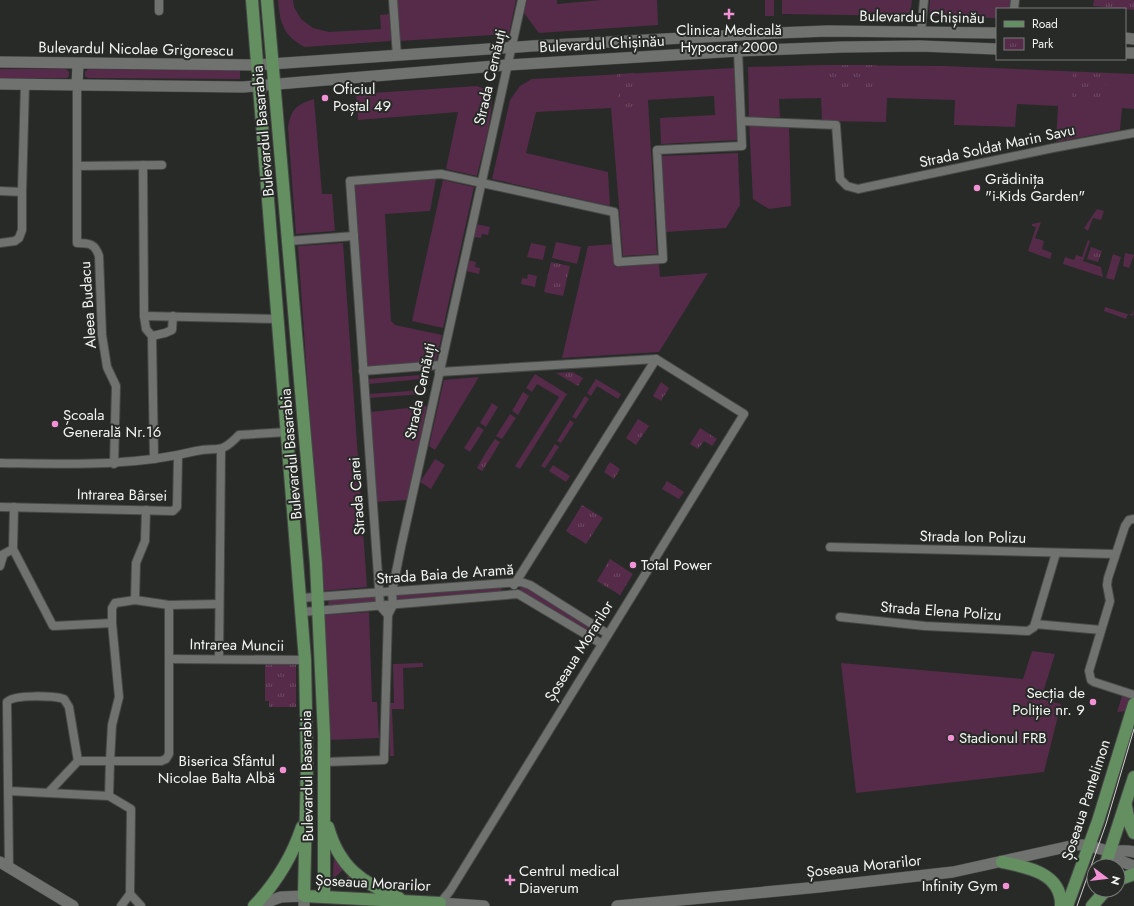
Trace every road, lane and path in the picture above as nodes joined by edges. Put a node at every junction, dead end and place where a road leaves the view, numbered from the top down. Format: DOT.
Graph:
graph roads {
  1 [pos="160,0"];
  2 [pos="252,0"];
  3 [pos="267,0"];
  4 [pos="393,0"];
  5 [pos="522,0"];
  6 [pos="924,0"];
  7 [pos="159,11"];
  8 [pos="921,32"];
  9 [pos="996,33"];
  10 [pos="511,48"];
  11 [pos="996,49"];
  12 [pos="738,51"];
  13 [pos="397,56"];
  14 [pos="0,62"];
  15 [pos="78,64"];
  16 [pos="272,64"];
  17 [pos="256,65"];
  18 [pos="507,65"];
  19 [pos="274,83"];
  20 [pos="0,84"];
  21 [pos="25,84"];
  22 [pos="77,85"];
  23 [pos="258,85"];
  24 [pos="741,121"];
  25 [pos="1134,133"];
  26 [pos="143,165"];
  27 [pos="162,165"];
  28 [pos="77,166"];
  29 [pos="481,183"];
  30 [pos="0,192"];
  31 [pos="22,192"];
  32 [pos="354,236"];
  33 [pos="289,241"];
  34 [pos="0,243"];
  35 [pos="144,316"];
  36 [pos="173,316"];
  37 [pos="279,320"];
  38 [pos="152,336"];
  39 [pos="656,359"];
  40 [pos="441,370"];
  41 [pos="363,372"];
  42 [pos="288,432"];
  43 [pos="221,450"];
  44 [pos="178,456"];
  45 [pos="154,459"];
  46 [pos="0,463"];
  47 [pos="114,464"];
  48 [pos="0,507"];
  49 [pos="14,507"];
  50 [pos="146,510"];
  51 [pos="1134,519"];
  52 [pos="830,547"];
  53 [pos="13,549"];
  54 [pos="1056,553"];
  55 [pos="1115,554"];
  56 [pos="1,556"];
  57 [pos="0,566"];
  58 [pos="516,582"];
  59 [pos="392,592"];
  60 [pos="379,593"];
  61 [pos="508,594"];
  62 [pos="317,597"];
  63 [pos="301,598"];
  64 [pos="135,600"];
  65 [pos="220,604"];
  66 [pos="169,605"];
  67 [pos="393,605"];
  68 [pos="380,606"];
  69 [pos="318,611"];
  70 [pos="302,612"];
  71 [pos="388,615"];
  72 [pos="840,617"];
  73 [pos="112,623"];
  74 [pos="1035,624"];
  75 [pos="1101,630"];
  76 [pos="608,634"];
  77 [pos="602,644"];
  78 [pos="169,659"];
  79 [pos="219,659"];
  80 [pos="305,660"];
  81 [pos="1134,695"];
  82 [pos="1134,704"];
  83 [pos="78,761"];
  84 [pos="110,761"];
  85 [pos="324,762"];
  86 [pos="1134,777"];
  87 [pos="8,791"];
  88 [pos="48,792"];
  89 [pos="109,796"];
  90 [pos="1126,803"];
  91 [pos="325,813"];
  92 [pos="306,815"];
  93 [pos="1134,833"];
  94 [pos="1089,845"];
  95 [pos="1110,851"];
  96 [pos="1134,852"];
  97 [pos="1108,858"];
  98 [pos="1002,862"];
  99 [pos="5,865"];
  100 [pos="1134,866"];
  101 [pos="130,894"];
  102 [pos="1099,898"];
  103 [pos="304,901"];
  104 [pos="324,901"];
  105 [pos="403,904"];
  106 [pos="440,904"];
  107 [pos="73,906"];
  108 [pos="121,906"];
  109 [pos="141,906"];
  110 [pos="255,906"];
  111 [pos="484,906"];
  112 [pos="617,906"];
  113 [pos="1062,906"];
  114 [pos="1067,906"];
  115 [pos="1092,906"];
  1 -- 7 [label="street"];
  2 -- 17 [label="main road, Bulevardul Basarabia"];
  3 -- 16 [label="main road, Bulevardul Basarabia"];
  4 -- 13 [label="street"];
  5 -- 10 [label="street, Strada Cernăuți"];
  6 -- 8 [label="street"];
  8 -- 9 [label="main road, Bulevardul Chișinău"];
  8 -- 10 [label="main road, Bulevardul Chișinău"];
  10 -- 13 [label="main road, Bulevardul Chișinău"];
  10 -- 18 [label="street, Strada Cernăuți"];
  11 -- 12 [label="main road, Bulevardul Chișinău"];
  12 -- 18 [label="main road, Bulevardul Chișinău"];
  12 -- 24 [label="street"];
  13 -- 16 [label="main road, Bulevardul Chișinău"];
  14 -- 15 [label="main road, Bulevardul Nicolae Grigorescu"];
  15 -- 17 [label="main road, Bulevardul Nicolae Grigorescu"];
  15 -- 22 [label="main road"];
  16 -- 17 [label="main road, Bulevardul Nicolae Grigorescu"];
  16 -- 19 [label="main road, Bulevardul Basarabia"];
  17 -- 23 [label="main road, Bulevardul Basarabia"];
  18 -- 19 [label="main road, Bulevardul Chișinău"];
  18 -- 29 [label="street, Strada Cernăuți"];
  19 -- 23 [label="main road, Bulevardul Chișinău"];
  19 -- 33 [label="main road, Bulevardul Basarabia"];
  20 -- 21 [label="main road"];
  21 -- 22 [label="main road"];
  21 -- 31 [label="street"];
  22 -- 23 [label="main road"];
  22 -- 28 [label="street, Aleea Budacu"];
  23 -- 37 [label="main road, Bulevardul Basarabia"];
  24 -- 25 [label="street, Strada Soldat Marin Savu"];
  24 -- 29 [label="street"];
  26 -- 27 [label="street"];
  26 -- 28 [label="street"];
  26 -- 35 [label="street"];
  28 -- 47 [label="street, Aleea Budacu"];
  29 -- 32 [label="street, Strada Carei"];
  29 -- 40 [label="street, Strada Cernăuți"];
  30 -- 31 [label="street"];
  31 -- 34 [label="street"];
  32 -- 33 [label="street"];
  32 -- 41 [label="street, Strada Carei"];
  33 -- 62 [label="main road, Bulevardul Basarabia"];
  35 -- 36 [label="street"];
  35 -- 38 [label="street"];
  36 -- 37 [label="street"];
  36 -- 38 [label="street"];
  37 -- 42 [label="main road, Bulevardul Basarabia"];
  38 -- 45 [label="street"];
  39 -- 40 [label="street"];
  39 -- 58 [label="street"];
  39 -- 76 [label="street, Șoseaua Morarilor"];
  40 -- 41 [label="street"];
  40 -- 59 [label="street, Strada Cernăuți"];
  41 -- 60 [label="street, Strada Carei"];
  42 -- 43 [label="street"];
  42 -- 63 [label="main road, Bulevardul Basarabia"];
  43 -- 44 [label="street"];
  43 -- 65 [label="street"];
  44 -- 45 [label="street"];
  44 -- 50 [label="street, Intrarea Bârsei"];
  45 -- 47 [label="street"];
  46 -- 47 [label="street"];
  48 -- 49 [label="street, Intrarea Bârsei"];
  49 -- 50 [label="street, Intrarea Bârsei"];
  49 -- 53 [label="street"];
  50 -- 64 [label="street"];
  51 -- 55 [label="street"];
  52 -- 54 [label="street, Strada Ion Polizu"];
  53 -- 56 [label="street"];
  53 -- 73 [label="street"];
  54 -- 55 [label="street, Strada Ion Polizu"];
  54 -- 74 [label="street"];
  55 -- 75 [label="street"];
  56 -- 57 [label="street"];
  58 -- 59 [label="street, Strada Baia de Aramă"];
  58 -- 61 [label="street"];
  58 -- 76 [label="street, Strada Baia de Aramă"];
  59 -- 60 [label="street, Strada Baia de Aramă"];
  59 -- 67 [label="street, Strada Cernăuți"];
  60 -- 62 [label="street, Strada Baia de Aramă"];
  60 -- 68 [label="street, Strada Carei"];
  61 -- 67 [label="street, Strada Baia de Aramă"];
  61 -- 77 [label="street, Strada Baia de Aramă"];
  62 -- 63 [label="street, Strada Baia de Aramă"];
  62 -- 69 [label="main road, Bulevardul Basarabia"];
  63 -- 70 [label="main road, Bulevardul Basarabia"];
  64 -- 66 [label="street"];
  64 -- 73 [label="street"];
  65 -- 66 [label="street"];
  65 -- 79 [label="street"];
  66 -- 78 [label="street, Intrarea Muncii"];
  67 -- 68 [label="street, Strada Baia de Aramă"];
  67 -- 71 [label="street"];
  68 -- 69 [label="street, Strada Baia de Aramă"];
  68 -- 71 [label="street"];
  69 -- 70 [label="street, Strada Baia de Aramă"];
  69 -- 85 [label="main road, Bulevardul Basarabia"];
  70 -- 80 [label="main road, Bulevardul Basarabia"];
  71 -- 85 [label="street"];
  72 -- 74 [label="street, Strada Elena Polizu"];
  73 -- 84 [label="street"];
  74 -- 75 [label="street, Strada Elena Polizu"];
  75 -- 81 [label="street"];
  76 -- 77 [label="street, Șoseaua Morarilor"];
  77 -- 106 [label="street, Șoseaua Morarilor"];
  78 -- 79 [label="street, Intrarea Muncii"];
  78 -- 84 [label="street, Intrarea Muncii"];
  79 -- 80 [label="street, Intrarea Muncii"];
  80 -- 92 [label="main road, Bulevardul Basarabia"];
  82 -- 94 [label="main road, Șoseaua Pantelimon"];
  83 -- 84 [label="street"];
  83 -- 87 [label="street"];
  83 -- 88 [label="street"];
  84 -- 89 [label="street"];
  85 -- 91 [label="main road, Bulevardul Basarabia"];
  86 -- 90 [label="main road"];
  87 -- 88 [label="street"];
  87 -- 99 [label="street"];
  88 -- 89 [label="street"];
  89 -- 101 [label="street"];
  90 -- 93 [label="main road"];
  90 -- 95 [label="main road"];
  91 -- 104 [label="main road, Bulevardul Basarabia"];
  91 -- 105 [label="main road"];
  92 -- 103 [label="main road, Bulevardul Basarabia"];
  92 -- 110 [label="main road"];
  94 -- 95 [label="main road, Șoseaua Morarilor"];
  94 -- 98 [label="main road, Șoseaua Morarilor"];
  94 -- 114 [label="main road, Șoseaua Pantelimon"];
  95 -- 96 [label="main road"];
  95 -- 97 [label="main road"];
  95 -- 100 [label="main road"];
  98 -- 112 [label="main road, Șoseaua Morarilor"];
  98 -- 113 [label="main road"];
  99 -- 107 [label="main road"];
  101 -- 108 [label="street"];
  101 -- 109 [label="street"];
  102 -- 115 [label="main road"];
  103 -- 104 [label="main road, Șoseaua Morarilor"];
  103 -- 110 [label="main road"];
  104 -- 105 [label="main road, Șoseaua Morarilor"];
  105 -- 106 [label="main road, Șoseaua Morarilor"];
  106 -- 111 [label="main road, Șoseaua Morarilor"];
}
